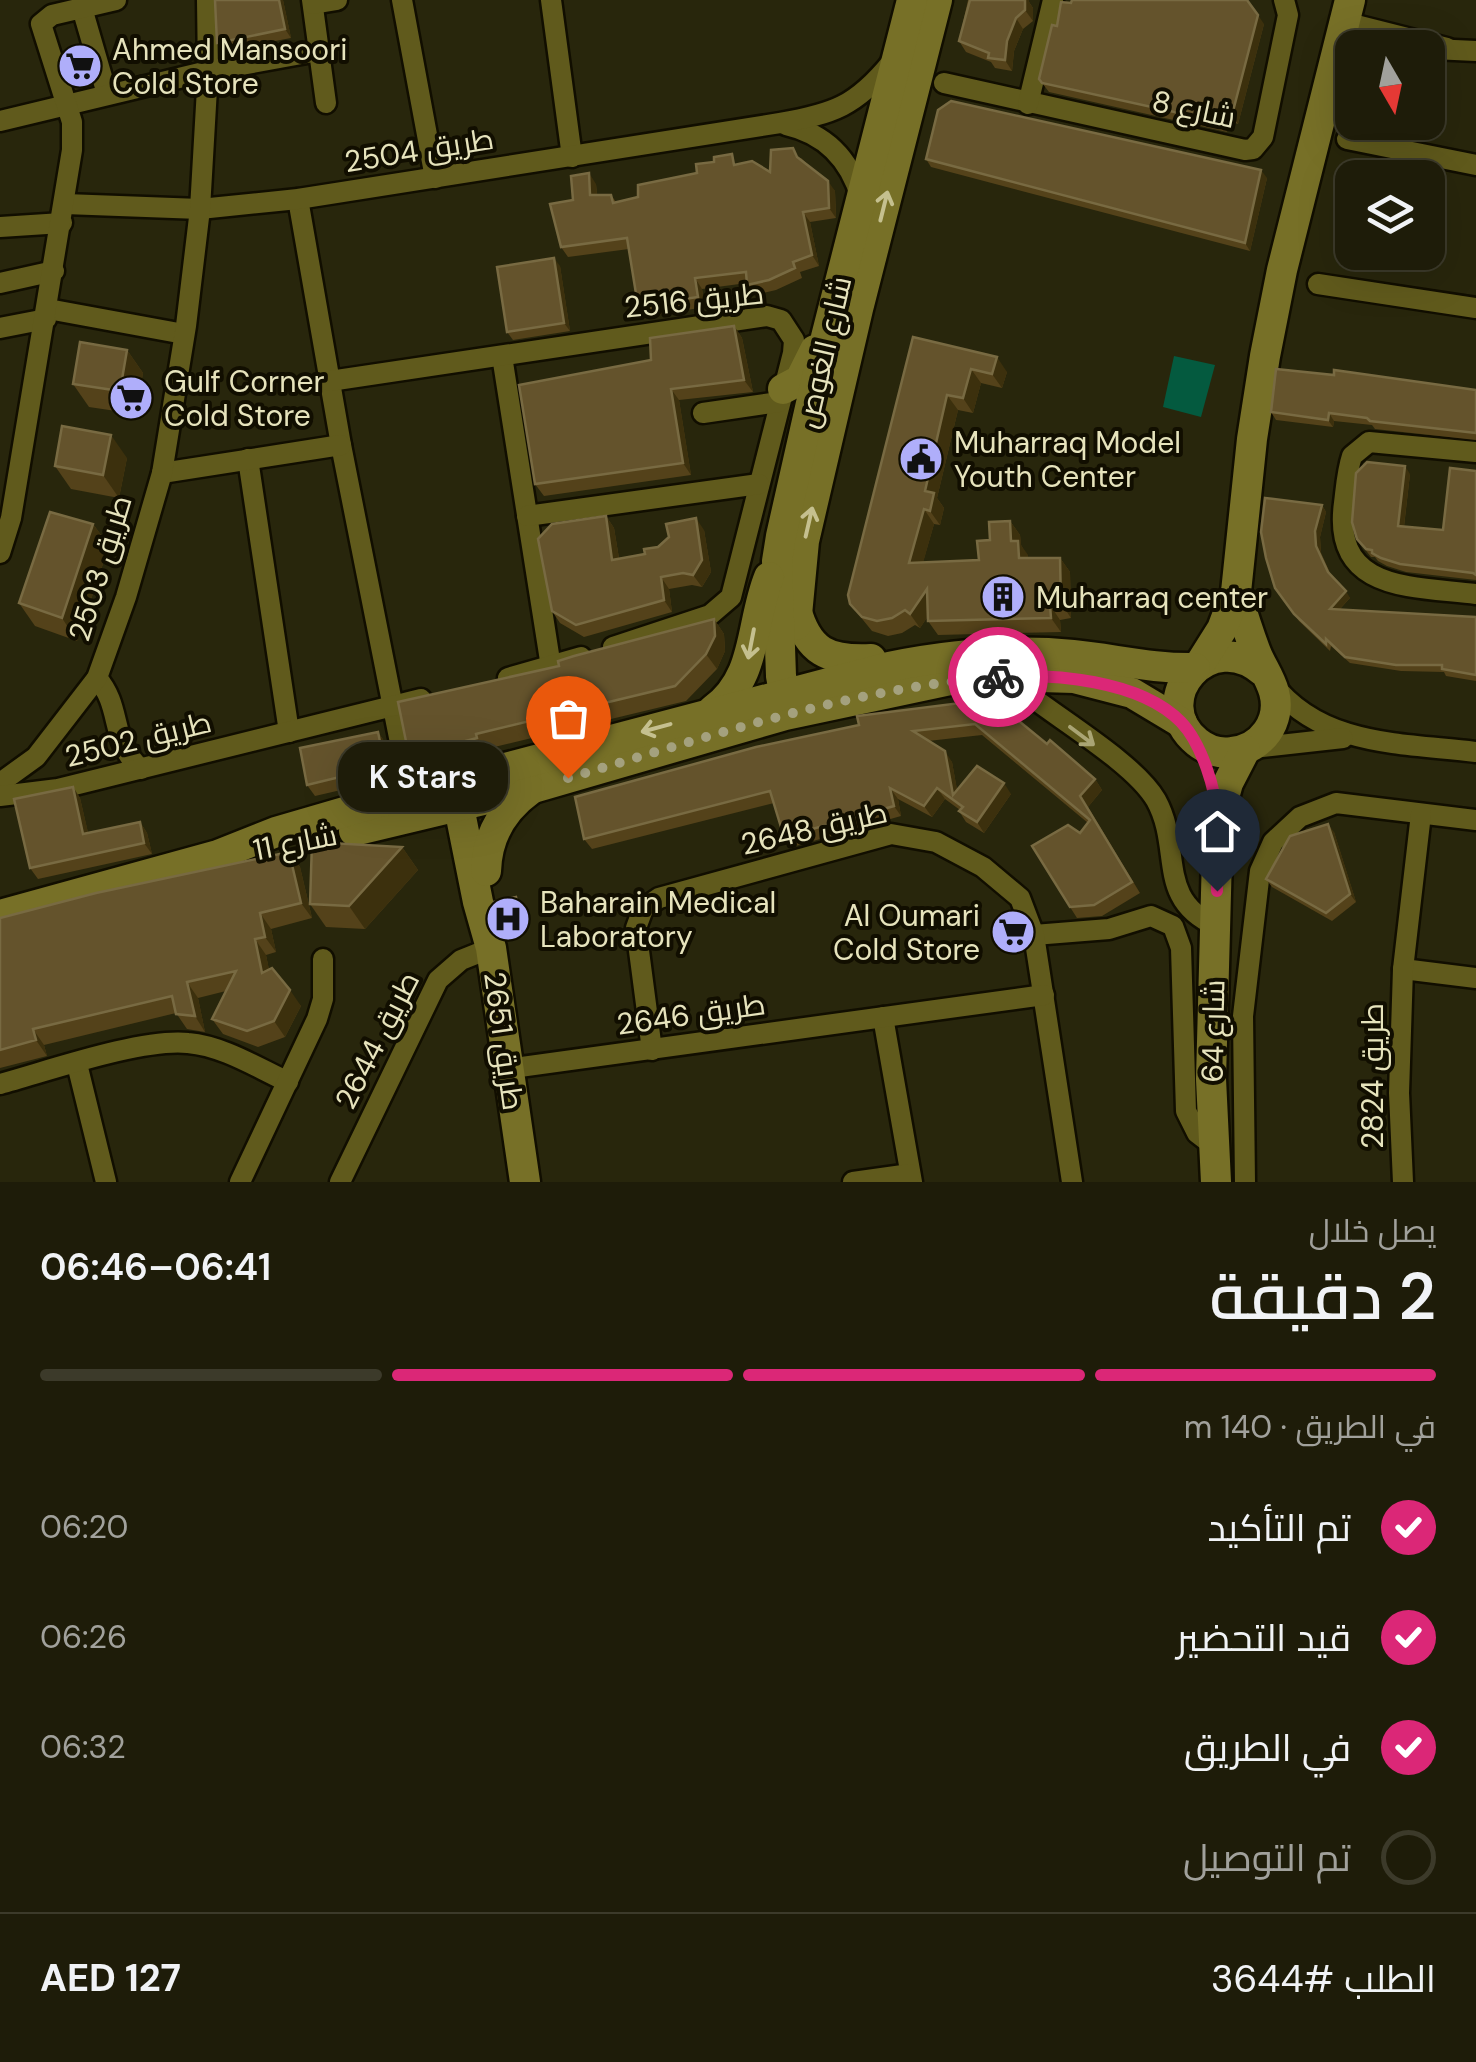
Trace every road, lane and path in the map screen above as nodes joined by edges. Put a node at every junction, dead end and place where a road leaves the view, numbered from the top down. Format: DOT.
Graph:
graph roads {
  1 [pos="116,0"];
  2 [pos="206,0"];
  3 [pos="337,0"];
  4 [pos="402,0"];
  5 [pos="551,0"];
  6 [pos="912,0"];
  7 [pos="937,0"];
  8 [pos="1053,0"];
  9 [pos="1284,0"];
  10 [pos="312,2"];
  11 [pos="82,8"];
  12 [pos="1345,21"];
  13 [pos="1375,30"];
  14 [pos="1445,49"];
  15 [pos="318,51"];
  16 [pos="900,51"];
  17 [pos="1476,51"];
  18 [pos="208,72"];
  19 [pos="944,84"];
  20 [pos="106,94"];
  21 [pos="66,103"];
  22 [pos="326,104"];
  23 [pos="1028,104"];
  24 [pos="2,118"];
  25 [pos="780,123"];
  26 [pos="1347,140"];
  27 [pos="572,157"];
  28 [pos="1476,165"];
  29 [pos="434,178"];
  30 [pos="862,198"];
  31 [pos="298,200"];
  32 [pos="200,209"];
  33 [pos="64,214"];
  34 [pos="0,226"];
  35 [pos="54,271"];
  36 [pos="0,283"];
  37 [pos="1318,284"];
  38 [pos="1476,308"];
  39 [pos="47,314"];
  40 [pos="0,328"];
  41 [pos="184,334"];
  42 [pos="826,336"];
  43 [pos="502,356"];
  44 [pos="330,382"];
  45 [pos="781,396"];
  46 [pos="704,413"];
  47 [pos="341,444"];
  48 [pos="1476,452"];
  49 [pos="248,459"];
  50 [pos="162,473"];
  51 [pos="9,478"];
  52 [pos="758,484"];
  53 [pos="527,516"];
  54 [pos="0,553"];
  55 [pos="777,561"];
  56 [pos="1236,592"];
  57 [pos="1476,594"];
  58 [pos="796,609"];
  59 [pos="918,661"];
  60 [pos="1198,666"];
  61 [pos="550,668"];
  62 [pos="1266,675"];
  63 [pos="1005,676"];
  64 [pos="97,678"];
  65 [pos="481,684"];
  66 [pos="446,693"];
  67 [pos="794,702"];
  68 [pos="394,705"];
  69 [pos="706,714"];
  70 [pos="1188,731"];
  71 [pos="290,732"];
  72 [pos="1355,737"];
  73 [pos="1246,749"];
  74 [pos="1476,752"];
  75 [pos="141,769"];
  76 [pos="0,783"];
  77 [pos="532,788"];
  78 [pos="410,793"];
  79 [pos="465,793"];
  80 [pos="0,796"];
  81 [pos="1422,814"];
  82 [pos="1218,820"];
  83 [pos="1476,820"];
  84 [pos="387,822"];
  85 [pos="218,855"];
  86 [pos="479,869"];
  87 [pos="0,915"];
  88 [pos="1216,926"];
  89 [pos="1034,935"];
  90 [pos="490,948"];
  91 [pos="324,959"];
  92 [pos="1403,969"];
  93 [pos="1476,978"];
  94 [pos="1044,995"];
  95 [pos="883,1017"];
  96 [pos="652,1050"];
  97 [pos="77,1064"];
  98 [pos="506,1069"];
  99 [pos="288,1082"];
  100 [pos="0,1084"];
  101 [pos="1214,1146"];
  102 [pos="911,1178"];
  103 [pos="106,1182"];
  104 [pos="240,1182"];
  105 [pos="340,1182"];
  106 [pos="525,1182"];
  107 [pos="852,1182"];
  108 [pos="1072,1182"];
  109 [pos="1216,1182"];
  110 [pos="1244,1182"];
  111 [pos="1402,1182"];
  1 -- 11 [label="street"];
  2 -- 18 [label="street, طريق 2503"];
  3 -- 10 [label="street"];
  4 -- 29 [label="street"];
  5 -- 27 [label="street"];
  6 -- 16 [label="main road, شارع الغوص"];
  58 -- 7 [label="main road, شارع الغوص, one-way"];
  8 -- 23 [label="street"];
  9 -- 23 [label="street, شارع 8"];
  10 -- 15 [label="street"];
  11 -- 20 [label="street"];
  11 -- 21 [label="street"];
  12 -- 13 [label="street"];
  12 -- 56 [label="main road"];
  14 -- 17 [label="street"];
  15 -- 18 [label="street"];
  15 -- 22 [label="street"];
  16 -- 25 [label="street, طريق 2504"];
  16 -- 30 [label="main road, شارع الغوص"];
  18 -- 20 [label="street"];
  18 -- 32 [label="street, طريق 2503"];
  19 -- 23 [label="street, شارع 8"];
  20 -- 21 [label="street"];
  21 -- 24 [label="street"];
  21 -- 33 [label="street"];
  25 -- 27 [label="street, طريق 2504"];
  25 -- 30 [label="street"];
  26 -- 28 [label="street"];
  27 -- 29 [label="street, طريق 2504"];
  29 -- 31 [label="street, طريق 2504"];
  30 -- 42 [label="main road, شارع الغوص"];
  31 -- 32 [label="street, طريق 2504"];
  31 -- 44 [label="street"];
  32 -- 33 [label="street, طريق 2504"];
  32 -- 41 [label="street, طريق 2503"];
  33 -- 34 [label="street, طريق 2504"];
  33 -- 35 [label="street"];
  35 -- 36 [label="street"];
  35 -- 39 [label="street"];
  37 -- 38 [label="street"];
  39 -- 40 [label="street"];
  39 -- 41 [label="street"];
  39 -- 51 [label="street"];
  41 -- 50 [label="street, طريق 2503"];
  42 -- 45 [label="main road"];
  42 -- 55 [label="main road, شارع الغوص"];
  43 -- 44 [label="street, طريق 2516"];
  43 -- 45 [label="street, طريق 2516"];
  43 -- 53 [label="street"];
  44 -- 47 [label="street"];
  45 -- 46 [label="street"];
  45 -- 52 [label="street, طريق 2516"];
  47 -- 49 [label="street"];
  47 -- 68 [label="street"];
  48 -- 57 [label="street"];
  49 -- 50 [label="street"];
  49 -- 71 [label="street"];
  50 -- 64 [label="street, طريق 2503"];
  51 -- 54 [label="street"];
  52 -- 53 [label="street"];
  52 -- 61 [label="street, طريق 2516"];
  53 -- 61 [label="street"];
  55 -- 67 [label="main road, شارع الغوص"];
  55 -- 69 [label="main road, one-way"];
  56 -- 60 [label="main road"];
  56 -- 62 [label="main road"];
  58 -- 59 [label="main road"];
  58 -- 67 [label="main road, شارع الغوص"];
  59 -- 60 [label="main road, شارع 11"];
  59 -- 67 [label="main road, شارع 11"];
  60 -- 62 [label="main road"];
  60 -- 70 [label="main road"];
  61 -- 65 [label="street"];
  62 -- 72 [label="street"];
  62 -- 73 [label="main road"];
  63 -- 67 [label="main road, شارع 11"];
  63 -- 70 [label="main road, شارع 11"];
  63 -- 88 [label="street, one-way"];
  64 -- 75 [label="street"];
  64 -- 76 [label="street, طريق 2503"];
  66 -- 68 [label="street, طريق 2502"];
  67 -- 69 [label="main road, شارع 11"];
  67 -- 77 [label="main road, شارع 11"];
  68 -- 71 [label="street, طريق 2502"];
  68 -- 78 [label="street"];
  69 -- 79 [label="main road, شارع 11, one-way"];
  70 -- 73 [label="main road"];
  70 -- 82 [label="main road, شارع 64"];
  71 -- 75 [label="street, طريق 2502"];
  72 -- 73 [label="street"];
  72 -- 74 [label="street"];
  73 -- 82 [label="main road, شارع 64"];
  75 -- 80 [label="street, طريق 2502"];
  77 -- 79 [label="main road, شارع 11"];
  77 -- 86 [label="main road"];
  78 -- 79 [label="main road, شارع 11"];
  78 -- 85 [label="main road, شارع 11"];
  79 -- 84 [label="main road, شارع 11"];
  79 -- 86 [label="main road, طريق 2651"];
  81 -- 83 [label="street"];
  81 -- 92 [label="street, طريق 2824"];
  81 -- 110 [label="street"];
  82 -- 88 [label="main road, شارع 64"];
  84 -- 85 [label="main road, شارع 11"];
  84 -- 86 [label="main road"];
  85 -- 87 [label="main road, شارع 11"];
  86 -- 90 [label="main road, طريق 2651"];
  88 -- 101 [label="main road, شارع 64"];
  89 -- 94 [label="street, طريق 2648"];
  89 -- 96 [label="street, طريق 2648"];
  89 -- 101 [label="street"];
  90 -- 98 [label="main road, طريق 2651"];
  90 -- 105 [label="street, طريق 2644"];
  91 -- 99 [label="street"];
  92 -- 93 [label="street, طريق 2824"];
  92 -- 111 [label="street, طريق 2824"];
  94 -- 95 [label="street, طريق 2646"];
  94 -- 108 [label="street, طريق 2648"];
  95 -- 96 [label="street, طريق 2646"];
  95 -- 102 [label="street"];
  96 -- 98 [label="street, طريق 2646"];
  97 -- 99 [label="street"];
  97 -- 100 [label="street"];
  97 -- 103 [label="street"];
  98 -- 106 [label="main road, طريق 2651"];
  99 -- 104 [label="street"];
  101 -- 109 [label="main road, شارع 64"];
  102 -- 107 [label="street"];
}
